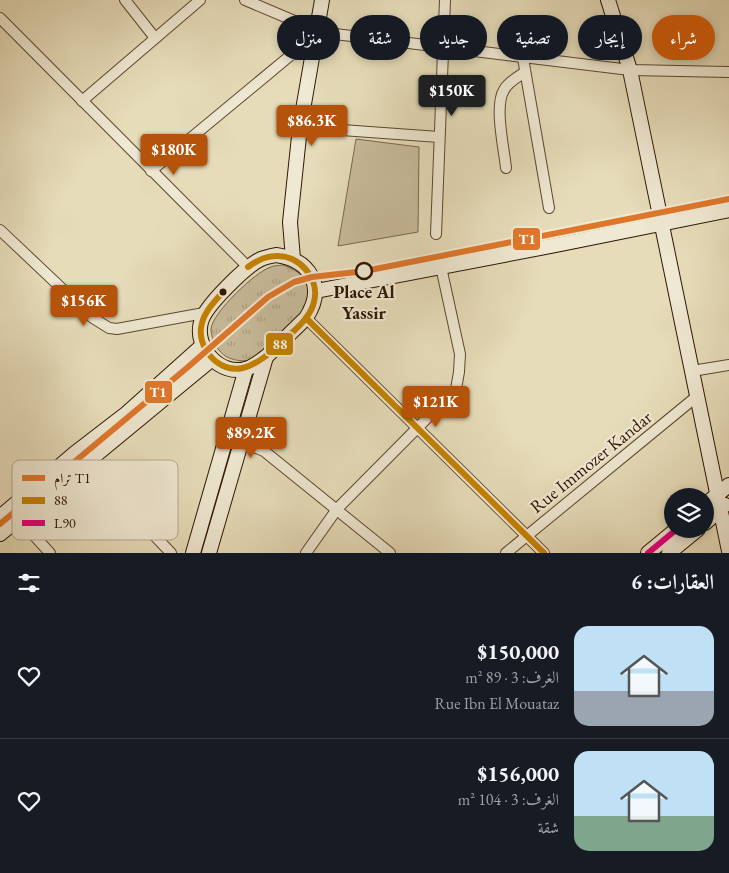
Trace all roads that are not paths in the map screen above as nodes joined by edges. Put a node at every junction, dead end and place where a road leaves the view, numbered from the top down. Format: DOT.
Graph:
graph roads {
  1 [pos="125,0"];
  2 [pos="200,0"];
  3 [pos="245,0"];
  4 [pos="322,0"];
  5 [pos="445,0"];
  6 [pos="608,0"];
  7 [pos="282,15"];
  8 [pos="320,15"];
  9 [pos="444,15"];
  10 [pos="0,18"];
  11 [pos="340,35"];
  12 [pos="155,38"];
  13 [pos="420,45"];
  14 [pos="285,60"];
  15 [pos="311,60"];
  16 [pos="442,60"];
  17 [pos="523,60"];
  18 [pos="541,60"];
  19 [pos="630,70"];
  20 [pos="525,72"];
  21 [pos="729,72"];
  22 [pos="82,101"];
  23 [pos="300,127"];
  24 [pos="439,137"];
  25 [pos="506,168"];
  26 [pos="151,171"];
  27 [pos="549,208"];
  28 [pos="729,210"];
  29 [pos="290,222"];
  30 [pos="662,223"];
  31 [pos="0,230"];
  32 [pos="436,234"];
  33 [pos="276,255"];
  34 [pos="293,259"];
  35 [pos="442,266"];
  36 [pos="248,267"];
  37 [pos="316,291"];
  38 [pos="204,314"];
  39 [pos="306,318"];
  40 [pos="203,345"];
  41 [pos="266,357"];
  42 [pos="212,359"];
  43 [pos="729,365"];
  44 [pos="246,369"];
  45 [pos="692,372"];
  46 [pos="696,397"];
  47 [pos="418,429"];
  48 [pos="226,439"];
  49 [pos="241,442"];
  50 [pos="67,460"];
  51 [pos="89,460"];
  52 [pos="729,485"];
  53 [pos="722,502"];
  54 [pos="12,507"];
  55 [pos="337,509"];
  56 [pos="714,512"];
  57 [pos="0,517"];
  58 [pos="12,523"];
  59 [pos="0,534"];
  60 [pos="526,536"];
  61 [pos="666,538"];
  62 [pos="684,538"];
  63 [pos="38,540"];
  64 [pos="159,540"];
  65 [pos="729,551"];
  66 [pos="50,553"];
  67 [pos="171,553"];
  68 [pos="193,553"];
  69 [pos="209,553"];
  70 [pos="306,553"];
  71 [pos="390,553"];
  72 [pos="506,553"];
  73 [pos="544,553"];
  74 [pos="648,553"];
  75 [pos="670,553"];
  1 -- 12 [label="street"];
  2 -- 12 [label="street"];
  3 -- 7 [label="street"];
  4 -- 8 [label="street"];
  5 -- 9 [label="street"];
  6 -- 19 [label="street"];
  10 -- 22 [label="street"];
  11 -- 13 [label="street"];
  12 -- 22 [label="street"];
  14 -- 26 [label="street"];
  15 -- 23 [label="street"];
  16 -- 24 [label="street"];
  17 -- 20 [label="street"];
  18 -- 19 [label="street"];
  19 -- 21 [label="street"];
  19 -- 30 [label="street"];
  20 -- 25 [label="street"];
  20 -- 27 [label="street"];
  22 -- 26 [label="street"];
  23 -- 24 [label="street"];
  23 -- 29 [label="street"];
  24 -- 32 [label="street"];
  26 -- 36 [label="street"];
  28 -- 30 [label="street"];
  29 -- 33 [label="street"];
  29 -- 34 [label="street"];
  30 -- 35 [label="street"];
  30 -- 45 [label="street"];
  31 -- 38 [label="street"];
  33 -- 34 [label="street"];
  33 -- 36 [label="street"];
  34 -- 37 [label="street"];
  35 -- 37 [label="street"];
  35 -- 47 [label="street"];
  36 -- 38 [label="street"];
  37 -- 39 [label="street"];
  38 -- 40 [label="street"];
  39 -- 41 [label="street"];
  39 -- 47 [label="street"];
  40 -- 42 [label="street"];
  40 -- 50 [label="street"];
  41 -- 44 [label="street"];
  41 -- 49 [label="street"];
  42 -- 44 [label="street"];
  42 -- 51 [label="street"];
  43 -- 45 [label="street"];
  44 -- 48 [label="street"];
  45 -- 46 [label="street"];
  46 -- 53 [label="street"];
  46 -- 60 [label="street, Rue Immozer Kandar"];
  47 -- 55 [label="street"];
  47 -- 60 [label="street"];
  48 -- 49 [label="street"];
  48 -- 68 [label="street"];
  49 -- 55 [label="street"];
  49 -- 69 [label="street"];
  52 -- 53 [label="street"];
  53 -- 56 [label="street"];
  53 -- 65 [label="street"];
  54 -- 57 [label="street"];
  55 -- 70 [label="street"];
  55 -- 71 [label="street"];
  58 -- 59 [label="street"];
  60 -- 72 [label="street, Rue Immozer Kandar"];
  60 -- 73 [label="street"];
  61 -- 74 [label="street"];
  62 -- 75 [label="street"];
  63 -- 66 [label="street"];
  64 -- 67 [label="street"];
}
